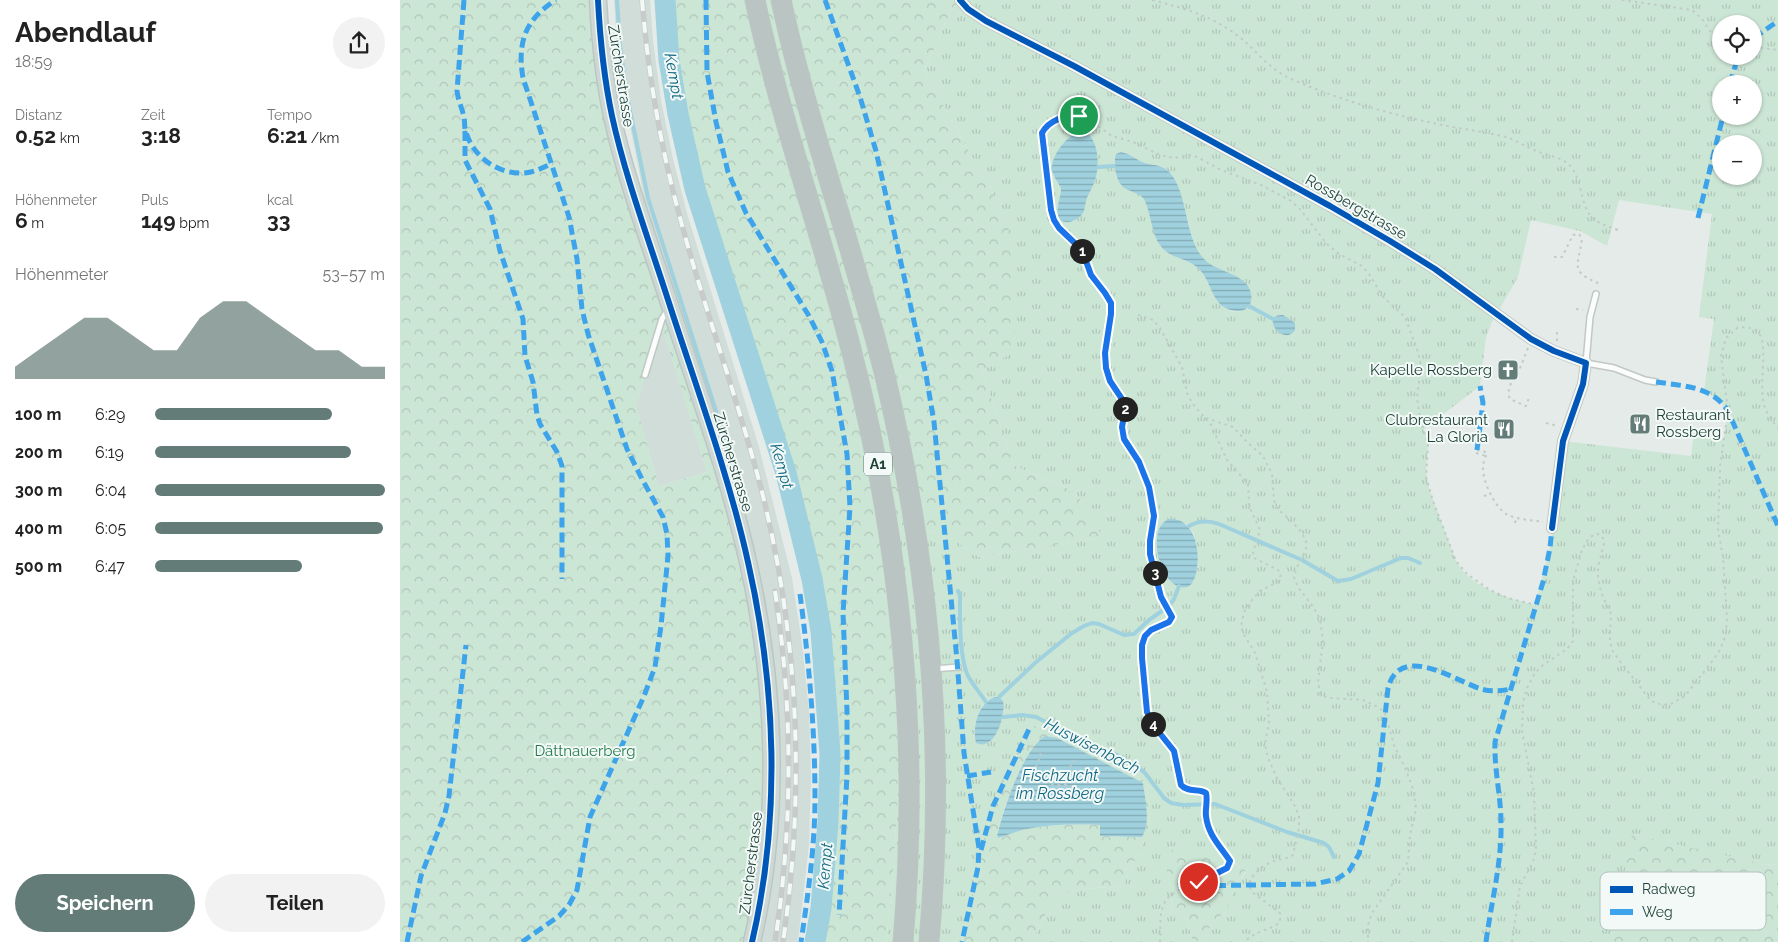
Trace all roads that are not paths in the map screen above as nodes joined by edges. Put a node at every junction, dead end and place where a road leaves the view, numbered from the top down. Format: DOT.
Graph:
graph roads {
  1 [pos="598,0"];
  2 [pos="755,0"];
  3 [pos="781,0"];
  4 [pos="960,0"];
  5 [pos="1596,294"];
  6 [pos="670,306"];
  7 [pos="1586,363"];
  8 [pos="645,375"];
  9 [pos="1656,382"];
  10 [pos="1553,526"];
  11 [pos="958,667"];
  12 [pos="931,669"];
  13 [pos="752,942"];
  14 [pos="903,942"];
  15 [pos="928,942"];
  1 -- 6 [label="main road, Zürcherstrasse"];
  2 -- 14 [label="highway, A1"];
  3 -- 12 [label="highway, A1"];
  4 -- 7 [label="street, Rossbergstrasse"];
  5 -- 7 [label="lane"];
  6 -- 8 [label="lane"];
  6 -- 13 [label="main road, Zürcherstrasse"];
  7 -- 9 [label="lane"];
  7 -- 10 [label="street"];
  11 -- 12 [label="lane"];
  12 -- 15 [label="highway, A1"];
}
